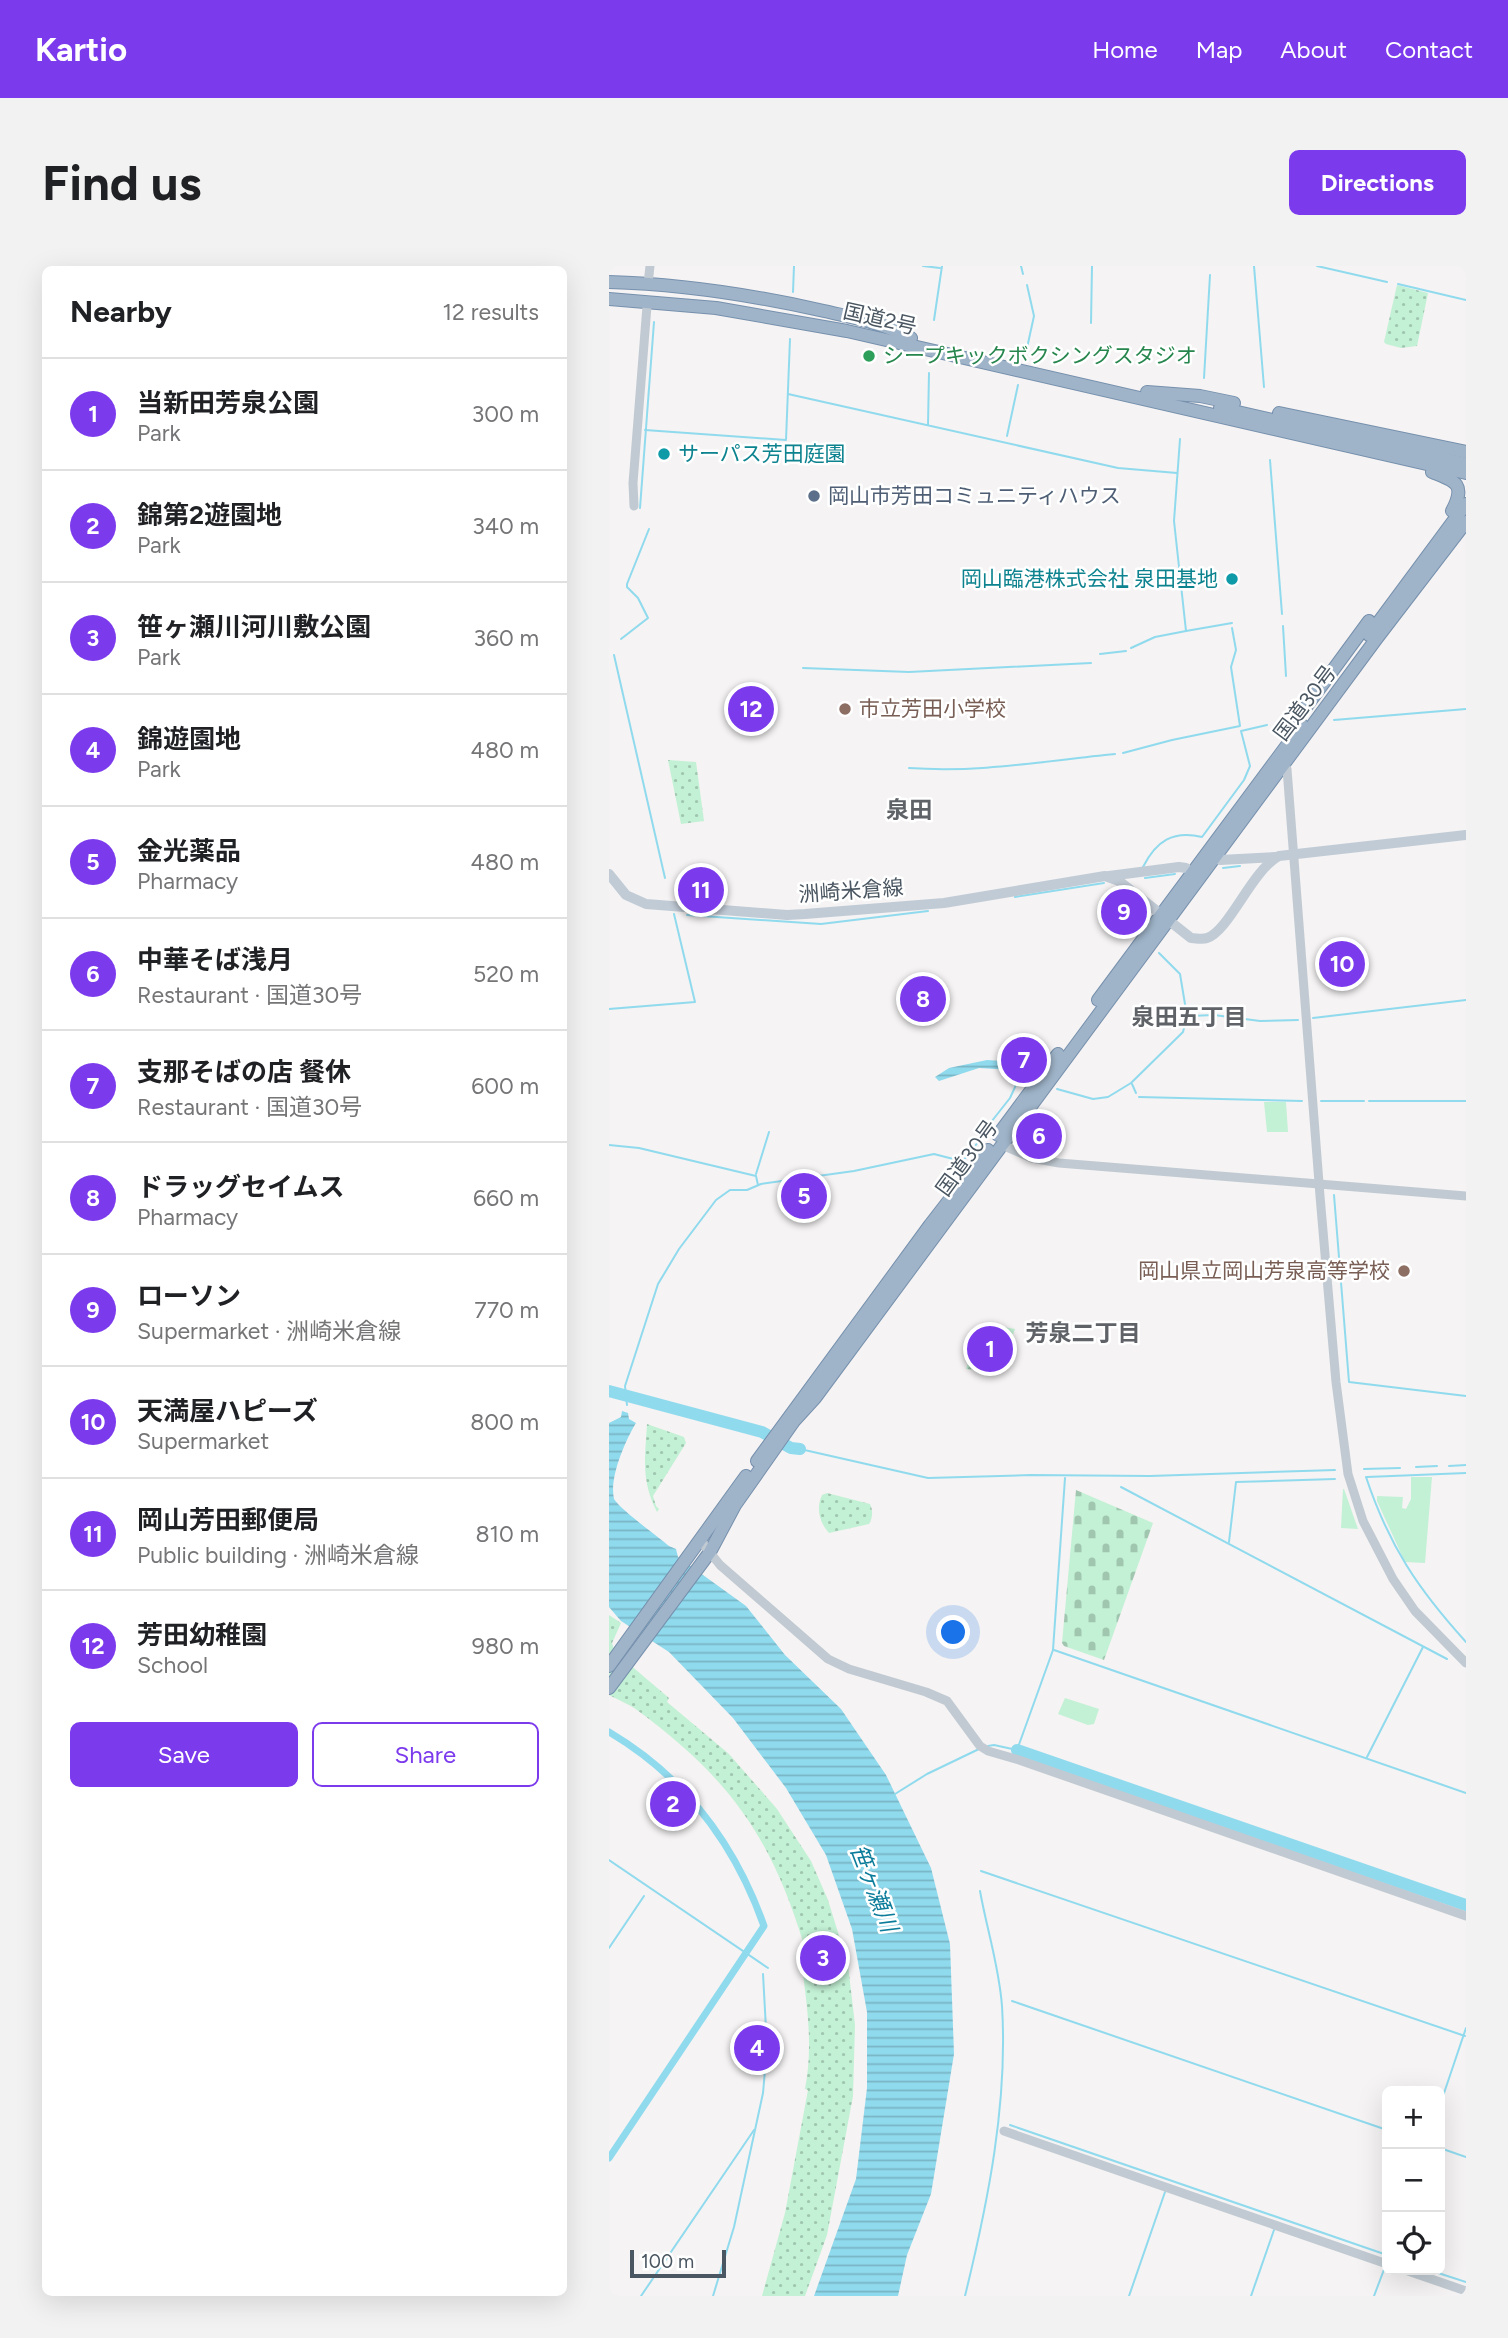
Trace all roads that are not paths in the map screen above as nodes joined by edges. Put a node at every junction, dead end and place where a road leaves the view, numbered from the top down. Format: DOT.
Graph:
graph roads {
  1 [pos="650,266"];
  2 [pos="609,282"];
  3 [pos="649,284"];
  4 [pos="609,291"];
  5 [pos="609,299"];
  6 [pos="609,304"];
  7 [pos="647,306"];
  8 [pos="774,313"];
  9 [pos="911,338"];
  10 [pos="1028,372"];
  11 [pos="1056,375"];
  12 [pos="1144,395"];
  13 [pos="1466,452"];
  14 [pos="1466,464"];
  15 [pos="1432,472"];
  16 [pos="1466,473"];
  17 [pos="1466,480"];
  18 [pos="1466,504"];
  19 [pos="634,506"];
  20 [pos="1466,522"];
  21 [pos="1443,543"];
  22 [pos="1287,769"];
  23 [pos="1466,835"];
  24 [pos="1219,850"];
  25 [pos="1293,855"];
  26 [pos="1279,856"];
  27 [pos="1186,868"];
  28 [pos="609,874"];
  29 [pos="1106,876"];
  30 [pos="1164,917"];
  31 [pos="1002,1144"];
  32 [pos="1319,1184"];
  33 [pos="1466,1196"];
  34 [pos="776,1441"];
  35 [pos="700,1540"];
  36 [pos="706,1556"];
  37 [pos="1466,1663"];
  38 [pos="609,1666"];
  39 [pos="609,1688"];
  40 [pos="1466,1916"];
  41 [pos="1004,2131"];
  42 [pos="1382,2262"];
  43 [pos="1420,2275"];
  44 [pos="1466,2291"];
  1 -- 3 [label="street"];
  2 -- 3 [label="highway"];
  3 -- 9 [label="highway"];
  4 -- 8 [label="highway, 国道2号"];
  5 -- 8 [label="highway, 国道2号"];
  6 -- 7 [label="highway"];
  7 -- 10 [label="highway"];
  7 -- 19 [label="street"];
  8 -- 9 [label="highway, 国道2号"];
  8 -- 10 [label="highway, 国道2号"];
  9 -- 11 [label="highway, 国道2号"];
  10 -- 11 [label="highway, 国道2号"];
  11 -- 12 [label="highway, 国道2号"];
  12 -- 13 [label="highway"];
  12 -- 14 [label="highway, 国道2号"];
  12 -- 15 [label="highway"];
  12 -- 16 [label="highway, 国道2号"];
  15 -- 17 [label="highway"];
  15 -- 21 [label="highway"];
  18 -- 21 [label="highway, 国道30号"];
  20 -- 21 [label="highway, 国道30号"];
  21 -- 22 [label="highway"];
  21 -- 24 [label="highway, 国道30号"];
  21 -- 27 [label="highway"];
  22 -- 24 [label="highway"];
  22 -- 25 [label="street"];
  23 -- 25 [label="main road"];
  24 -- 26 [label="main road"];
  24 -- 30 [label="highway, 国道30号"];
  25 -- 26 [label="main road"];
  25 -- 32 [label="street"];
  26 -- 30 [label="main road"];
  27 -- 29 [label="main road, 洲崎米倉線"];
  27 -- 30 [label="highway"];
  28 -- 29 [label="main road, 洲崎米倉線"];
  29 -- 30 [label="main road"];
  30 -- 31 [label="highway, 国道30号"];
  30 -- 34 [label="highway, 国道30号"];
  31 -- 32 [label="street"];
  31 -- 34 [label="highway, 国道30号"];
  32 -- 33 [label="street"];
  32 -- 37 [label="street"];
  34 -- 35 [label="highway, 国道30号"];
  34 -- 36 [label="highway, 国道30号"];
  35 -- 36 [label="street"];
  35 -- 38 [label="highway, 国道30号"];
  36 -- 39 [label="highway, 国道30号"];
  36 -- 40 [label="street"];
  41 -- 42 [label="street"];
  43 -- 44 [label="street"];
}
